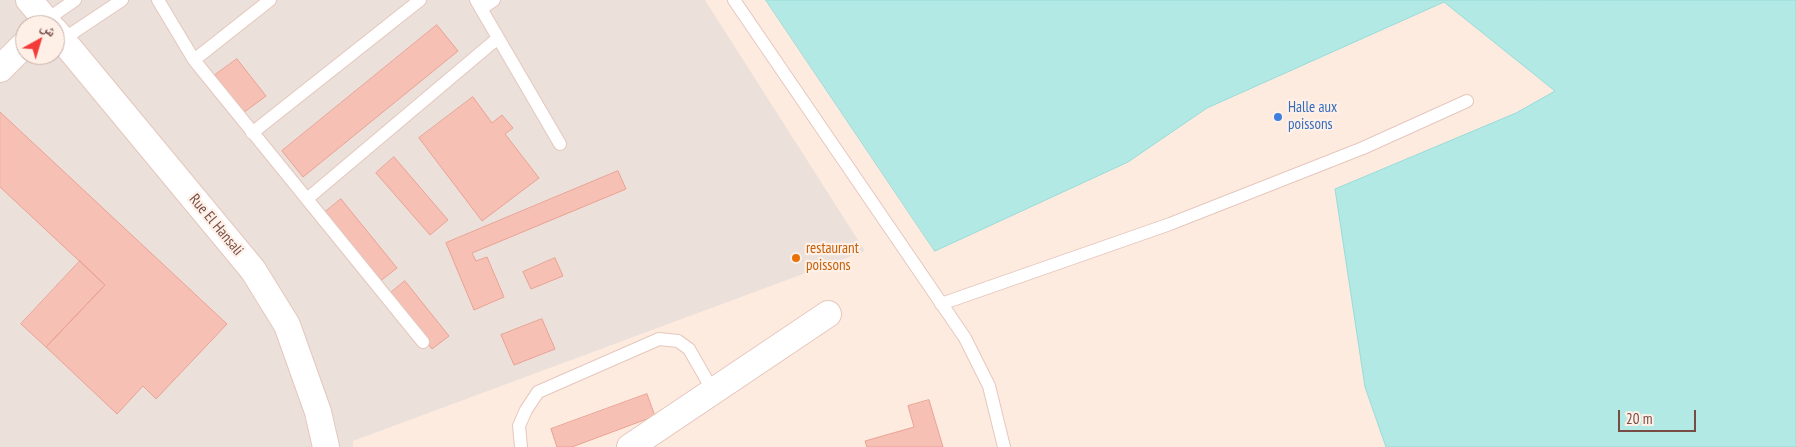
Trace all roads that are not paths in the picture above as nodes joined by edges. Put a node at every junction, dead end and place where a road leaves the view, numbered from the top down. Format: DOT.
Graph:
graph roads {
  1 [pos="29,0"];
  2 [pos="75,0"];
  3 [pos="122,0"];
  4 [pos="158,0"];
  5 [pos="270,0"];
  6 [pos="420,0"];
  7 [pos="494,0"];
  8 [pos="734,0"];
  9 [pos="478,4"];
  10 [pos="40,15"];
  11 [pos="64,15"];
  12 [pos="65,24"];
  13 [pos="498,38"];
  14 [pos="65,46"];
  15 [pos="15,55"];
  16 [pos="194,60"];
  17 [pos="0,70"];
  18 [pos="1467,101"];
  19 [pos="252,133"];
  20 [pos="560,144"];
  21 [pos="307,199"];
  22 [pos="941,304"];
  23 [pos="828,314"];
  24 [pos="423,342"];
  25 [pos="712,391"];
  26 [pos="326,447"];
  27 [pos="520,447"];
  28 [pos="630,447"];
  29 [pos="1004,447"];
  1 -- 10 [label="street, Rue El Hansali"];
  2 -- 11 [label="lane"];
  3 -- 12 [label="lane"];
  4 -- 16 [label="lane"];
  5 -- 16 [label="lane"];
  6 -- 19 [label="lane"];
  7 -- 9 [label="lane"];
  8 -- 22 [label="lane"];
  9 -- 13 [label="lane"];
  13 -- 20 [label="lane"];
  13 -- 21 [label="lane"];
  14 -- 26 [label="street, Rue El Hansali"];
  15 -- 17 [label="street"];
  16 -- 19 [label="lane"];
  18 -- 22 [label="lane"];
  19 -- 21 [label="lane"];
  21 -- 24 [label="lane"];
  22 -- 29 [label="lane"];
  23 -- 25 [label="street"];
  25 -- 27 [label="lane"];
  25 -- 28 [label="street"];
}
